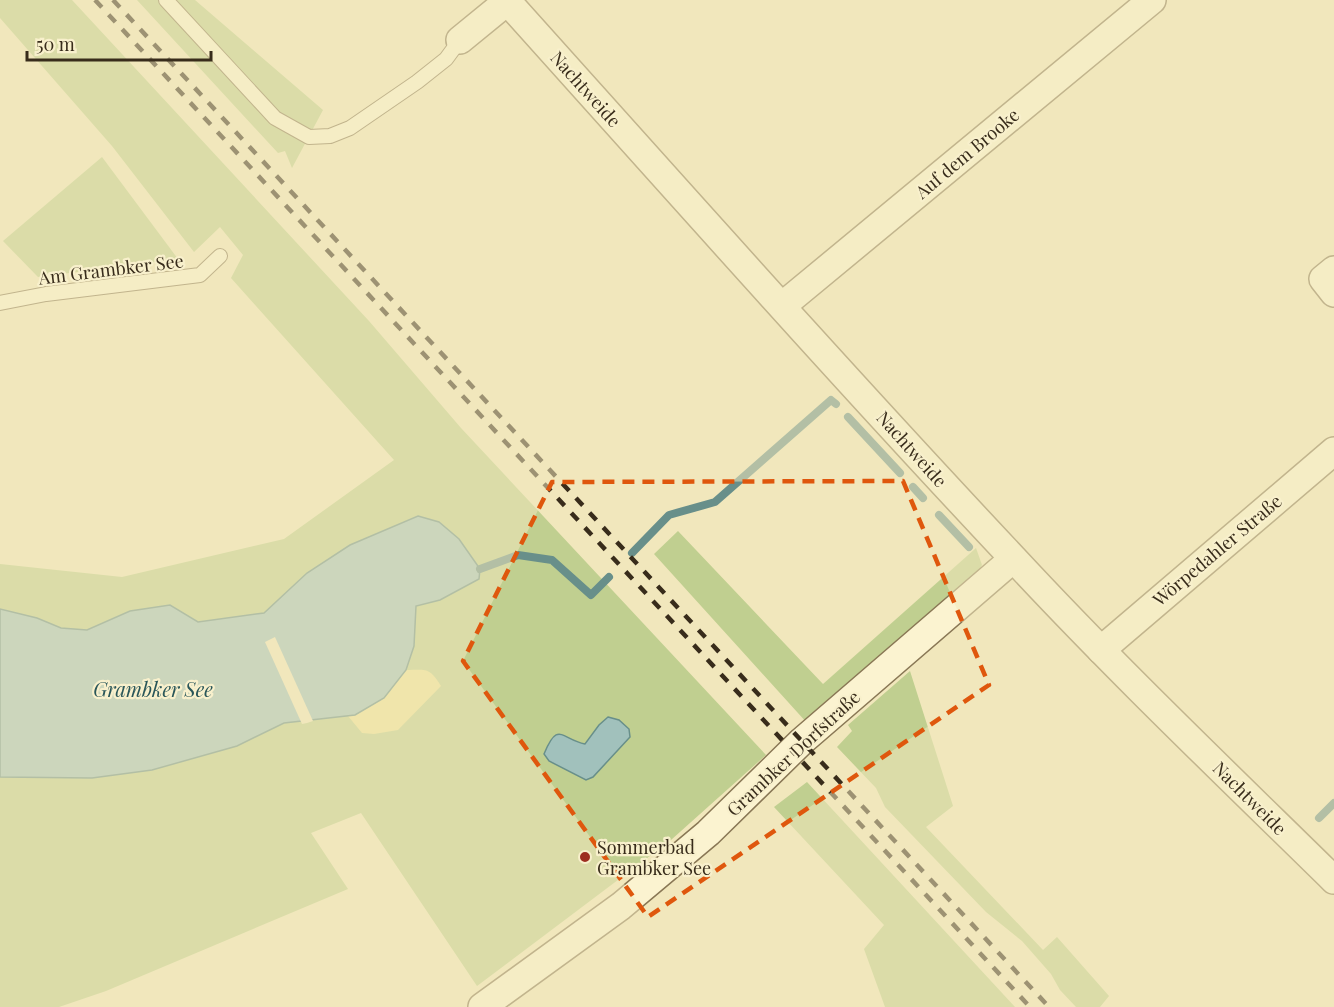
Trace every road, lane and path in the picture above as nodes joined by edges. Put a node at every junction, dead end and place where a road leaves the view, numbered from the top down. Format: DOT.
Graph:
graph roads {
  1 [pos="166,0"];
  2 [pos="1152,0"];
  3 [pos="498,6"];
  4 [pos="460,40"];
  5 [pos="220,256"];
  6 [pos="1334,270"];
  7 [pos="1334,293"];
  8 [pos="0,303"];
  9 [pos="782,306"];
  10 [pos="1334,451"];
  11 [pos="1013,559"];
  12 [pos="1101,650"];
  13 [pos="1334,880"];
  14 [pos="499,1002"];
  1 -- 4 [label="lane"];
  2 -- 9 [label="street, Auf dem Brooke"];
  3 -- 4 [label="street"];
  3 -- 9 [label="street, Nachtweide"];
  5 -- 8 [label="lane, Am Grambker See"];
  6 -- 7 [label="street"];
  9 -- 11 [label="street, Nachtweide"];
  10 -- 12 [label="street, Wörpedahler Straße"];
  11 -- 12 [label="street, Nachtweide"];
  11 -- 14 [label="street, Grambker Dorfstraße"];
  12 -- 13 [label="street, Nachtweide"];
}
